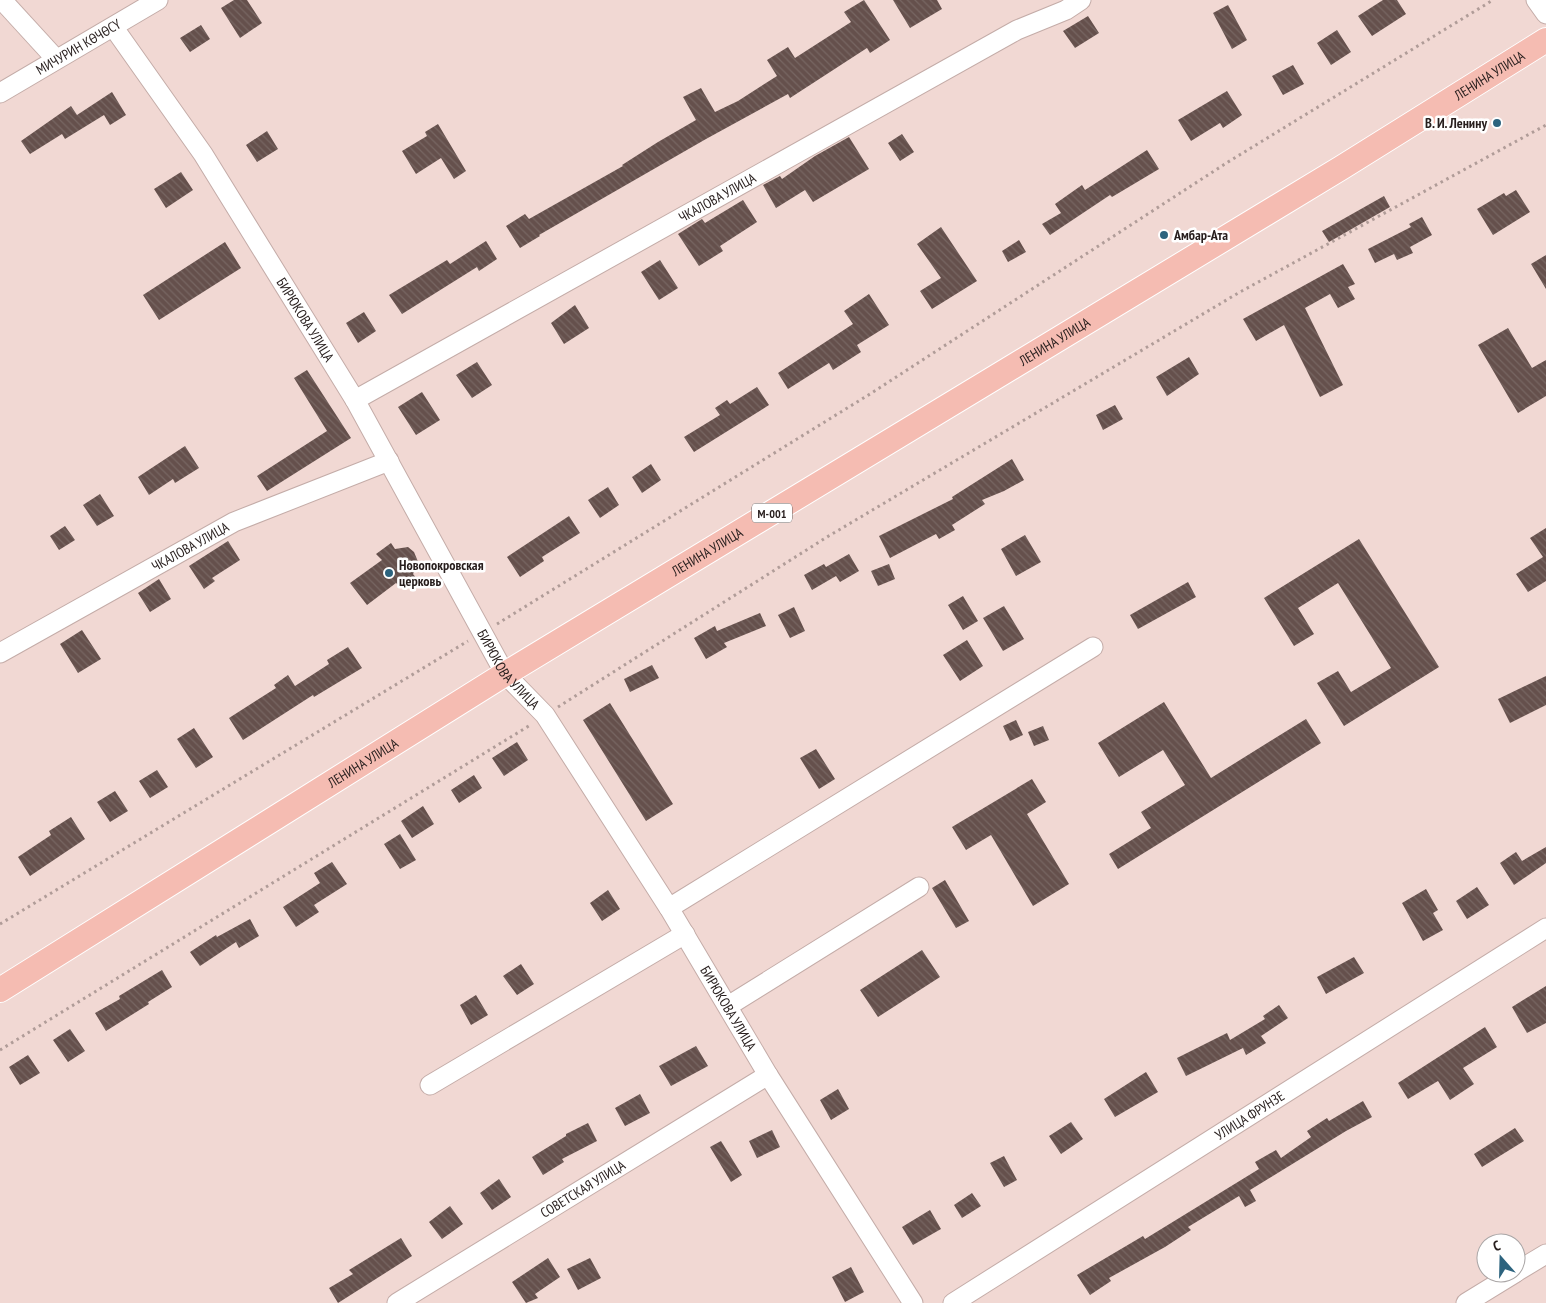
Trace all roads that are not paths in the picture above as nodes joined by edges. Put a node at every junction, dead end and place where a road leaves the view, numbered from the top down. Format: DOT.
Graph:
graph roads {
  1 [pos="2,0"];
  2 [pos="158,0"];
  3 [pos="1081,0"];
  4 [pos="1536,0"];
  5 [pos="1546,14"];
  6 [pos="114,28"];
  7 [pos="1546,40"];
  8 [pos="56,59"];
  9 [pos="0,94"];
  10 [pos="355,400"];
  11 [pos="389,461"];
  12 [pos="1093,647"];
  13 [pos="0,653"];
  14 [pos="506,674"];
  15 [pos="919,886"];
  16 [pos="669,908"];
  17 [pos="1546,928"];
  18 [pos="685,934"];
  19 [pos="0,990"];
  20 [pos="728,1006"];
  21 [pos="768,1075"];
  22 [pos="430,1085"];
  23 [pos="1546,1254"];
  24 [pos="1526,1266"];
  25 [pos="1499,1283"];
  26 [pos="397,1303"];
  27 [pos="913,1303"];
  28 [pos="953,1303"];
  29 [pos="1466,1303"];
  1 -- 8 [label="street"];
  2 -- 6 [label="street, МИЧУРИН КӨЧӨСҮ"];
  3 -- 10 [label="street, ЧКАЛОВА УЛИЦА"];
  4 -- 5 [label="street"];
  6 -- 8 [label="street, МИЧУРИН КӨЧӨСҮ"];
  6 -- 10 [label="street, БИРЮКОВА УЛИЦА"];
  7 -- 14 [label="main road, ЛЕНИНА УЛИЦА / М-001"];
  8 -- 9 [label="street, МИЧУРИН КӨЧӨСҮ"];
  10 -- 11 [label="street, БИРЮКОВА УЛИЦА"];
  11 -- 13 [label="street, ЧКАЛОВА УЛИЦА"];
  11 -- 14 [label="street, БИРЮКОВА УЛИЦА"];
  12 -- 16 [label="street"];
  14 -- 16 [label="street, БИРЮКОВА УЛИЦА"];
  14 -- 19 [label="main road, ЛЕНИНА УЛИЦА / М-001"];
  15 -- 20 [label="street"];
  16 -- 18 [label="street, БИРЮКОВА УЛИЦА"];
  17 -- 28 [label="street, УЛИЦА ФРУНЗЕ"];
  18 -- 20 [label="street, БИРЮКОВА УЛИЦА"];
  18 -- 22 [label="street"];
  20 -- 21 [label="street, БИРЮКОВА УЛИЦА"];
  21 -- 26 [label="street, СОВЕТСКАЯ УЛИЦА"];
  21 -- 27 [label="street, БИРЮКОВА УЛИЦА"];
  23 -- 24 [label="street"];
  25 -- 29 [label="street"];
}
